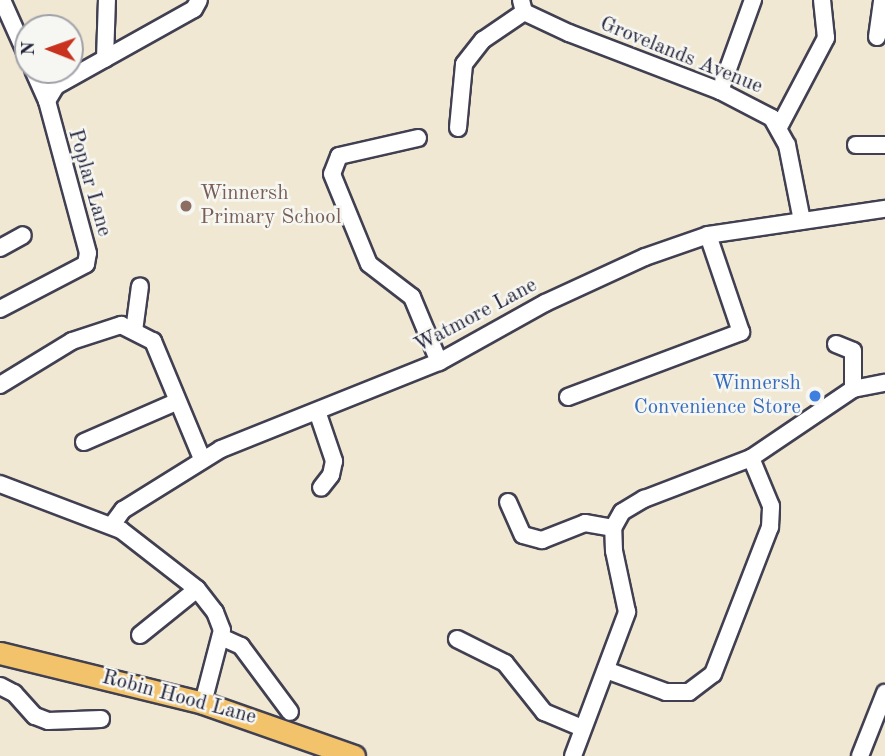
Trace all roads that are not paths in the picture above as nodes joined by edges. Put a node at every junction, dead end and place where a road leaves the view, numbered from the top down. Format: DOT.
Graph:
graph roads {
  1 [pos="2,0"];
  2 [pos="107,0"];
  3 [pos="200,0"];
  4 [pos="752,0"];
  5 [pos="822,0"];
  6 [pos="883,1"];
  7 [pos="523,6"];
  8 [pos="14,27"];
  9 [pos="877,37"];
  10 [pos="105,59"];
  11 [pos="39,84"];
  12 [pos="720,91"];
  13 [pos="47,101"];
  14 [pos="779,127"];
  15 [pos="458,128"];
  16 [pos="418,138"];
  17 [pos="856,145"];
  18 [pos="885,145"];
  19 [pos="885,209"];
  20 [pos="802,221"];
  21 [pos="23,235"];
  22 [pos="708,235"];
  23 [pos="0,248"];
  24 [pos="140,286"];
  25 [pos="0,309"];
  26 [pos="134,331"];
  27 [pos="836,344"];
  28 [pos="439,362"];
  29 [pos="885,383"];
  30 [pos="0,385"];
  31 [pos="853,389"];
  32 [pos="568,397"];
  33 [pos="176,402"];
  34 [pos="317,411"];
  35 [pos="83,442"];
  36 [pos="751,458"];
  37 [pos="202,459"];
  38 [pos="0,484"];
  39 [pos="321,488"];
  40 [pos="508,502"];
  41 [pos="112,525"];
  42 [pos="613,528"];
  43 [pos="197,589"];
  44 [pos="141,635"];
  45 [pos="221,636"];
  46 [pos="457,639"];
  47 [pos="0,653"];
  48 [pos="606,670"];
  49 [pos="0,686"];
  50 [pos="885,693"];
  51 [pos="202,703"];
  52 [pos="290,712"];
  53 [pos="101,719"];
  54 [pos="582,728"];
  55 [pos="309,747"];
  56 [pos="354,756"];
  57 [pos="573,756"];
  58 [pos="860,756"];
  1 -- 8 [label="street"];
  2 -- 10 [label="street"];
  3 -- 10 [label="street"];
  4 -- 12 [label="street"];
  5 -- 14 [label="street"];
  6 -- 9 [label="street"];
  7 -- 12 [label="street, Grovelands Avenue"];
  7 -- 15 [label="street"];
  10 -- 13 [label="street"];
  11 -- 13 [label="street, Poplar Lane"];
  12 -- 14 [label="street, Grovelands Avenue"];
  13 -- 25 [label="street, Poplar Lane"];
  14 -- 20 [label="street"];
  16 -- 28 [label="street"];
  17 -- 18 [label="street"];
  19 -- 20 [label="street, Watmore Lane"];
  20 -- 22 [label="street, Watmore Lane"];
  21 -- 23 [label="street"];
  22 -- 28 [label="street, Watmore Lane"];
  22 -- 32 [label="street"];
  24 -- 26 [label="street"];
  26 -- 30 [label="street"];
  26 -- 33 [label="street"];
  27 -- 31 [label="street"];
  28 -- 34 [label="street, Watmore Lane"];
  29 -- 31 [label="street"];
  31 -- 36 [label="street"];
  33 -- 35 [label="street"];
  33 -- 37 [label="street"];
  34 -- 37 [label="street, Watmore Lane"];
  34 -- 39 [label="street"];
  36 -- 42 [label="street"];
  36 -- 48 [label="street"];
  37 -- 41 [label="street, Watmore Lane"];
  38 -- 41 [label="street"];
  40 -- 42 [label="street"];
  41 -- 43 [label="street"];
  42 -- 48 [label="street"];
  43 -- 44 [label="street"];
  43 -- 45 [label="street"];
  45 -- 51 [label="street"];
  45 -- 52 [label="street"];
  46 -- 54 [label="street"];
  47 -- 51 [label="main road, Robin Hood Lane"];
  48 -- 54 [label="street"];
  49 -- 53 [label="street"];
  50 -- 58 [label="street"];
  51 -- 55 [label="main road, Robin Hood Lane"];
  54 -- 57 [label="street"];
  55 -- 56 [label="main road, Robin Hood Lane"];
}
